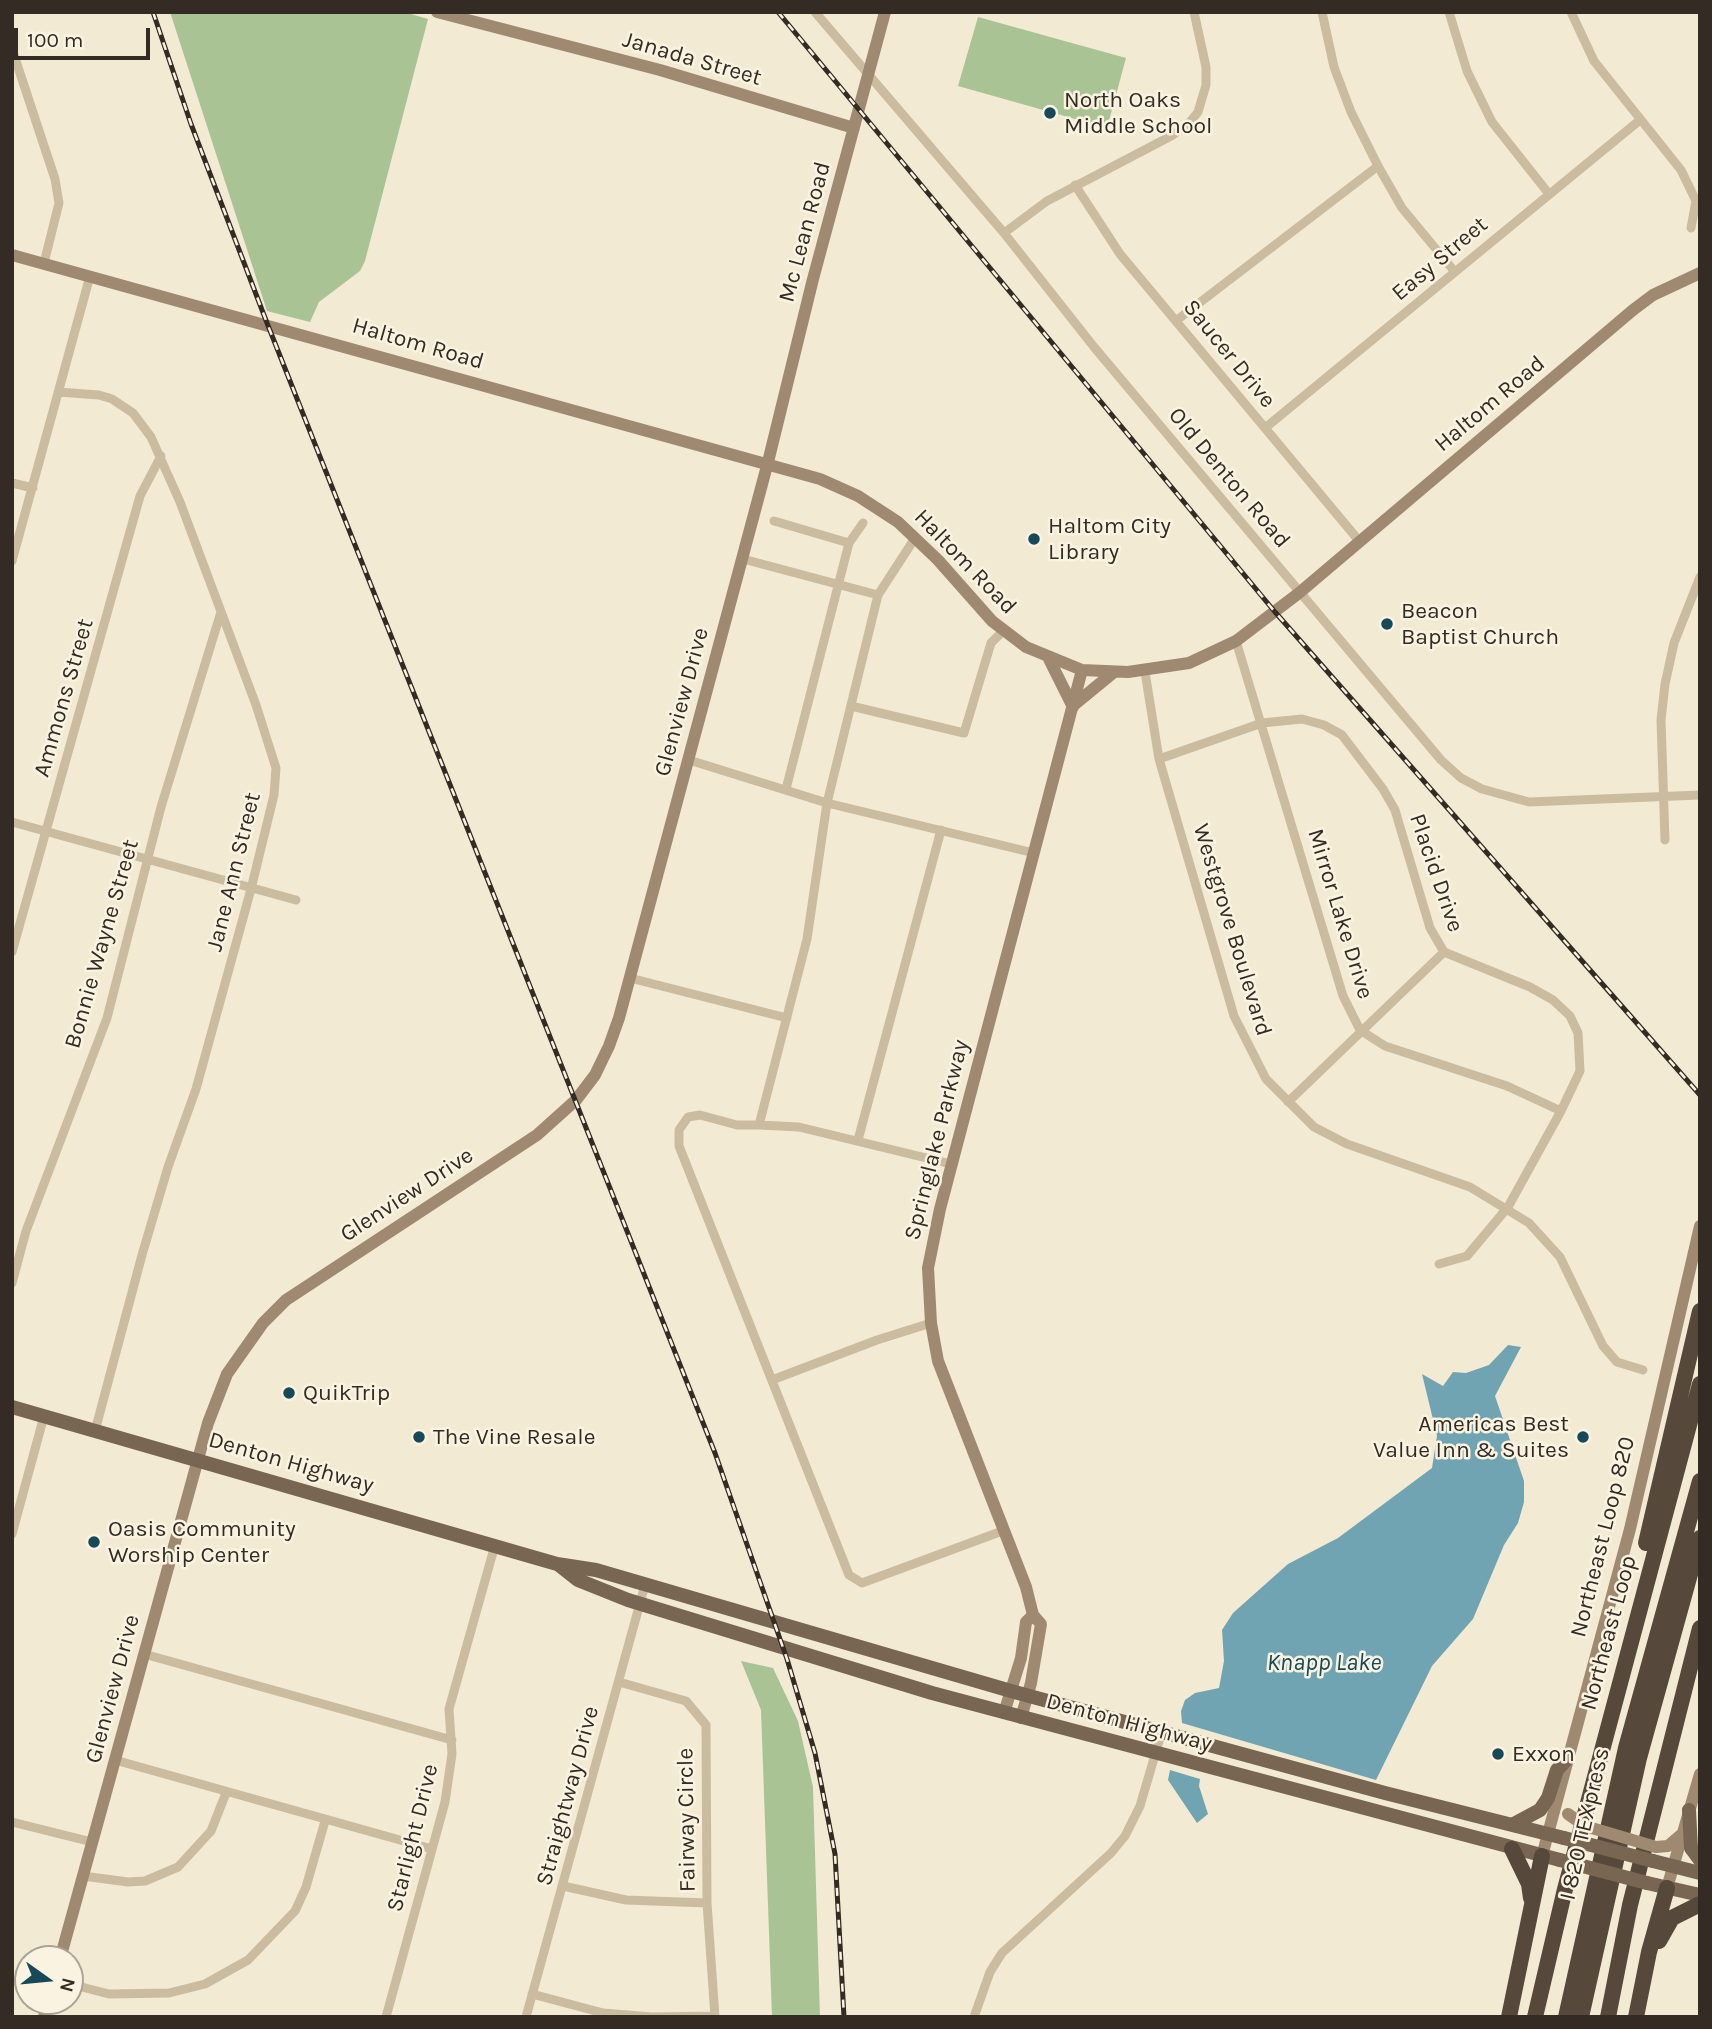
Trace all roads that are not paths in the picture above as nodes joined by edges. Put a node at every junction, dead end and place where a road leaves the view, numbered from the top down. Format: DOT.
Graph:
graph roads {
  1 [pos="437,12"];
  2 [pos="815,12"];
  3 [pos="884,12"];
  4 [pos="1194,12"];
  5 [pos="1322,12"];
  6 [pos="1449,12"];
  7 [pos="1572,12"];
  8 [pos="12,49"];
  9 [pos="868,76"];
  10 [pos="1640,120"];
  11 [pos="854,128"];
  12 [pos="1378,166"];
  13 [pos="1075,185"];
  14 [pos="1549,194"];
  15 [pos="1691,228"];
  16 [pos="1004,233"];
  17 [pos="12,255"];
  18 [pos="44,264"];
  19 [pos="1455,272"];
  20 [pos="1700,274"];
  21 [pos="90,276"];
  22 [pos="1177,320"];
  23 [pos="58,392"];
  24 [pos="1265,428"];
  25 [pos="161,456"];
  26 [pos="768,462"];
  27 [pos="12,483"];
  28 [pos="33,488"];
  29 [pos="775,521"];
  30 [pos="863,523"];
  31 [pos="915,538"];
  32 [pos="1360,542"];
  33 [pos="849,543"];
  34 [pos="743,559"];
  35 [pos="12,561"];
  36 [pos="1700,577"];
  37 [pos="838,584"];
  38 [pos="1299,593"];
  39 [pos="878,595"];
  40 [pos="221,612"];
  41 [pos="1003,631"];
  42 [pos="1236,640"];
  43 [pos="1049,659"];
  44 [pos="1083,670"];
  45 [pos="1114,672"];
  46 [pos="1145,672"];
  47 [pos="851,706"];
  48 [pos="1073,707"];
  49 [pos="1262,723"];
  50 [pos="1159,759"];
  51 [pos="688,760"];
  52 [pos="786,789"];
  53 [pos="1663,794"];
  54 [pos="1700,795"];
  55 [pos="827,803"];
  56 [pos="12,822"];
  57 [pos="941,830"];
  58 [pos="47,832"];
  59 [pos="1665,840"];
  60 [pos="1034,853"];
  61 [pos="146,859"];
  62 [pos="251,889"];
  63 [pos="296,900"];
  64 [pos="12,952"];
  65 [pos="1444,952"];
  66 [pos="630,978"];
  67 [pos="787,1018"];
  68 [pos="1360,1030"];
  69 [pos="1288,1102"];
  70 [pos="1561,1111"];
  71 [pos="760,1125"];
  72 [pos="858,1140"];
  73 [pos="951,1164"];
  74 [pos="1508,1207"];
  75 [pos="1700,1226"];
  76 [pos="1439,1264"];
  77 [pos="12,1283"];
  78 [pos="1700,1311"];
  79 [pos="931,1323"];
  80 [pos="1643,1370"];
  81 [pos="772,1380"];
  82 [pos="1700,1384"];
  83 [pos="12,1407"];
  84 [pos="44,1416"];
  85 [pos="95,1431"];
  86 [pos="198,1460"];
  87 [pos="1700,1481"];
  88 [pos="1005,1530"];
  89 [pos="12,1534"];
  90 [pos="1700,1538"];
  91 [pos="495,1545"];
  92 [pos="557,1564"];
  93 [pos="645,1585"];
  94 [pos="640,1603"];
  95 [pos="1033,1615"];
  96 [pos="1700,1628"];
  97 [pos="1632,1631"];
  98 [pos="144,1654"];
  99 [pos="1700,1657"];
  100 [pos="619,1682"];
  101 [pos="1683,1689"];
  102 [pos="1011,1691"];
  103 [pos="1027,1695"];
  104 [pos="1004,1713"];
  105 [pos="1021,1718"];
  106 [pos="1162,1731"];
  107 [pos="452,1740"];
  108 [pos="1157,1754"];
  109 [pos="1567,1759"];
  110 [pos="115,1760"];
  111 [pos="1700,1774"];
  112 [pos="1559,1790"];
  113 [pos="226,1793"];
  114 [pos="1451,1809"];
  115 [pos="1689,1810"];
  116 [pos="325,1821"];
  117 [pos="12,1822"];
  118 [pos="1514,1824"];
  119 [pos="1429,1827"];
  120 [pos="1547,1834"];
  121 [pos="1682,1834"];
  122 [pos="92,1842"];
  123 [pos="432,1849"];
  124 [pos="1512,1849"];
  125 [pos="1542,1856"];
  126 [pos="1700,1860"];
  127 [pos="1672,1866"];
  128 [pos="1700,1873"];
  129 [pos="83,1876"];
  130 [pos="564,1886"];
  131 [pos="1667,1888"];
  132 [pos="1700,1895"];
  133 [pos="1532,1900"];
  134 [pos="707,1903"];
  135 [pos="1700,1904"];
  136 [pos="64,1945"];
  137 [pos="1649,1952"];
  138 [pos="84,1988"];
  139 [pos="532,1994"];
  140 [pos="715,2016"];
  141 [pos="386,2017"];
  142 [pos="526,2017"];
  143 [pos="974,2017"];
  144 [pos="1509,2017"];
  145 [pos="1535,2017"];
  146 [pos="1566,2017"];
  147 [pos="1581,2017"];
  148 [pos="1608,2017"];
  149 [pos="1636,2017"];
  1 -- 11 [label="main road, Janada Street"];
  2 -- 9 [label="street, Old Denton Road"];
  3 -- 9 [label="main road, Mc Lean Road"];
  4 -- 13 [label="street"];
  5 -- 12 [label="street"];
  6 -- 14 [label="street"];
  7 -- 10 [label="street"];
  8 -- 18 [label="street"];
  9 -- 11 [label="main road, Mc Lean Road"];
  9 -- 16 [label="street, Old Denton Road"];
  10 -- 14 [label="street, Easy Street"];
  10 -- 15 [label="street"];
  11 -- 26 [label="main road, Mc Lean Road"];
  12 -- 19 [label="street"];
  12 -- 22 [label="street"];
  13 -- 16 [label="street"];
  13 -- 22 [label="street, Saucer Drive"];
  14 -- 19 [label="street, Easy Street"];
  16 -- 38 [label="street, Old Denton Road"];
  17 -- 18 [label="main road, Haltom Road"];
  18 -- 21 [label="main road, Haltom Road"];
  19 -- 24 [label="street, Easy Street"];
  20 -- 32 [label="main road, Haltom Road"];
  21 -- 23 [label="street"];
  21 -- 26 [label="main road, Haltom Road"];
  22 -- 24 [label="street, Saucer Drive"];
  23 -- 25 [label="street, Jane Ann Street"];
  23 -- 28 [label="street"];
  24 -- 32 [label="street, Saucer Drive"];
  25 -- 40 [label="street, Jane Ann Street"];
  25 -- 58 [label="street, Ammons Street"];
  26 -- 31 [label="main road, Haltom Road"];
  26 -- 34 [label="main road, Glenview Drive"];
  27 -- 28 [label="street"];
  28 -- 35 [label="street"];
  29 -- 33 [label="street"];
  30 -- 33 [label="street"];
  31 -- 39 [label="street"];
  31 -- 41 [label="main road, Haltom Road"];
  32 -- 38 [label="main road, Haltom Road"];
  33 -- 37 [label="street"];
  34 -- 37 [label="street"];
  34 -- 51 [label="main road, Glenview Drive"];
  36 -- 53 [label="street"];
  37 -- 39 [label="street"];
  37 -- 52 [label="street"];
  38 -- 42 [label="main road, Haltom Road"];
  38 -- 53 [label="street, Old Denton Road"];
  39 -- 47 [label="street"];
  40 -- 61 [label="street, Bonnie Wayne Street"];
  40 -- 62 [label="street, Jane Ann Street"];
  41 -- 43 [label="main road, Haltom Road"];
  41 -- 47 [label="street"];
  42 -- 46 [label="main road, Haltom Road"];
  42 -- 49 [label="street, Mirror Lake Drive"];
  43 -- 44 [label="main road, Haltom Road"];
  43 -- 48 [label="main road"];
  44 -- 45 [label="main road, Haltom Road"];
  44 -- 48 [label="main road, Springlake Parkway"];
  45 -- 46 [label="main road, Haltom Road"];
  45 -- 48 [label="main road"];
  46 -- 50 [label="street, Westgrove Boulevard"];
  47 -- 55 [label="street"];
  48 -- 60 [label="main road, Springlake Parkway"];
  49 -- 50 [label="street, Placid Drive"];
  49 -- 65 [label="street, Placid Drive"];
  49 -- 68 [label="street, Mirror Lake Drive"];
  50 -- 69 [label="street, Westgrove Boulevard"];
  51 -- 52 [label="street"];
  51 -- 66 [label="main road, Glenview Drive"];
  52 -- 55 [label="street"];
  53 -- 54 [label="street, Old Denton Road"];
  53 -- 59 [label="street"];
  55 -- 57 [label="street"];
  55 -- 67 [label="street"];
  56 -- 58 [label="street"];
  57 -- 60 [label="street"];
  57 -- 72 [label="street"];
  58 -- 61 [label="street"];
  58 -- 64 [label="street, Ammons Street"];
  60 -- 73 [label="main road, Springlake Parkway"];
  61 -- 62 [label="street"];
  61 -- 77 [label="street, Bonnie Wayne Street"];
  62 -- 63 [label="street"];
  62 -- 85 [label="street, Jane Ann Street"];
  65 -- 68 [label="street"];
  65 -- 70 [label="street, Placid Drive"];
  66 -- 67 [label="street"];
  66 -- 86 [label="main road, Glenview Drive"];
  67 -- 71 [label="street"];
  68 -- 69 [label="street"];
  68 -- 70 [label="street, Mirror Lake Drive"];
  69 -- 74 [label="street, Westgrove Boulevard"];
  70 -- 74 [label="street, Placid Drive"];
  71 -- 72 [label="street"];
  71 -- 81 [label="street"];
  72 -- 73 [label="street"];
  73 -- 79 [label="main road, Springlake Parkway"];
  74 -- 76 [label="street, Placid Drive"];
  74 -- 80 [label="street, Westgrove Boulevard"];
  75 -- 109 [label="main road, Northeast Loop 820"];
  78 -- 97 [label="highway"];
  79 -- 81 [label="street"];
  79 -- 88 [label="main road, Springlake Parkway"];
  81 -- 88 [label="street"];
  82 -- 97 [label="highway, Northeast Loop"];
  83 -- 84 [label="main road, Denton Highway"];
  84 -- 85 [label="main road, Denton Highway"];
  84 -- 89 [label="street"];
  85 -- 86 [label="main road, Denton Highway"];
  86 -- 91 [label="main road, Denton Highway"];
  86 -- 98 [label="main road, Glenview Drive"];
  87 -- 146 [label="highway, I 820 TEXpress"];
  88 -- 95 [label="main road, Springlake Parkway"];
  90 -- 147 [label="highway, I 820 TEXpress"];
  91 -- 92 [label="main road, Denton Highway"];
  91 -- 107 [label="street, Starlight Drive"];
  92 -- 93 [label="main road, Denton Highway"];
  92 -- 94 [label="main road, Denton Highway"];
  93 -- 94 [label="street, Straightway Drive"];
  93 -- 102 [label="main road, Denton Highway"];
  94 -- 100 [label="street, Straightway Drive"];
  94 -- 104 [label="main road, Denton Highway"];
  95 -- 102 [label="main road"];
  95 -- 103 [label="main road, Springlake Parkway"];
  96 -- 101 [label="highway"];
  97 -- 145 [label="highway, Northeast Loop"];
  98 -- 107 [label="street"];
  98 -- 110 [label="main road, Glenview Drive"];
  99 -- 101 [label="highway"];
  100 -- 130 [label="street, Straightway Drive"];
  100 -- 134 [label="street, Fairway Circle"];
  101 -- 148 [label="highway"];
  102 -- 103 [label="main road, Denton Highway"];
  102 -- 104 [label="main road"];
  103 -- 105 [label="main road, Springlake Parkway"];
  103 -- 106 [label="main road, Denton Highway"];
  104 -- 105 [label="main road, Denton Highway"];
  105 -- 108 [label="main road, Denton Highway"];
  106 -- 108 [label="street"];
  106 -- 114 [label="main road, Denton Highway"];
  107 -- 123 [label="street, Starlight Drive"];
  108 -- 119 [label="main road, Denton Highway"];
  108 -- 143 [label="street"];
  109 -- 112 [label="main road, Northeast Loop 820"];
  109 -- 118 [label="main road"];
  110 -- 113 [label="street"];
  110 -- 122 [label="main road, Glenview Drive"];
  111 -- 115 [label="main road"];
  112 -- 120 [label="main road, Northeast Loop 820"];
  112 -- 121 [label="main road, bridge"];
  113 -- 116 [label="street"];
  113 -- 129 [label="street"];
  114 -- 118 [label="main road, Denton Highway"];
  114 -- 119 [label="main road"];
  115 -- 121 [label="main road"];
  115 -- 126 [label="main road"];
  116 -- 123 [label="street"];
  116 -- 138 [label="street"];
  117 -- 122 [label="street"];
  118 -- 120 [label="main road, Denton Highway"];
  119 -- 124 [label="main road, Denton Highway"];
  120 -- 125 [label="main road, Northeast Loop 820"];
  120 -- 127 [label="main road, Denton Highway, bridge"];
  121 -- 127 [label="main road"];
  122 -- 129 [label="main road, Glenview Drive"];
  123 -- 141 [label="street, Starlight Drive"];
  124 -- 125 [label="main road, Denton Highway"];
  124 -- 133 [label="highway"];
  125 -- 131 [label="main road, Denton Highway, bridge"];
  125 -- 133 [label="highway"];
  127 -- 128 [label="main road, Denton Highway"];
  127 -- 131 [label="main road"];
  129 -- 136 [label="main road, Glenview Drive"];
  130 -- 134 [label="street"];
  130 -- 139 [label="street, Straightway Drive"];
  131 -- 132 [label="main road, Denton Highway"];
  131 -- 137 [label="highway"];
  133 -- 144 [label="highway"];
  134 -- 140 [label="street, Fairway Circle"];
  135 -- 137 [label="highway"];
  137 -- 149 [label="highway"];
  139 -- 140 [label="street"];
  139 -- 142 [label="street, Straightway Drive"];
}
